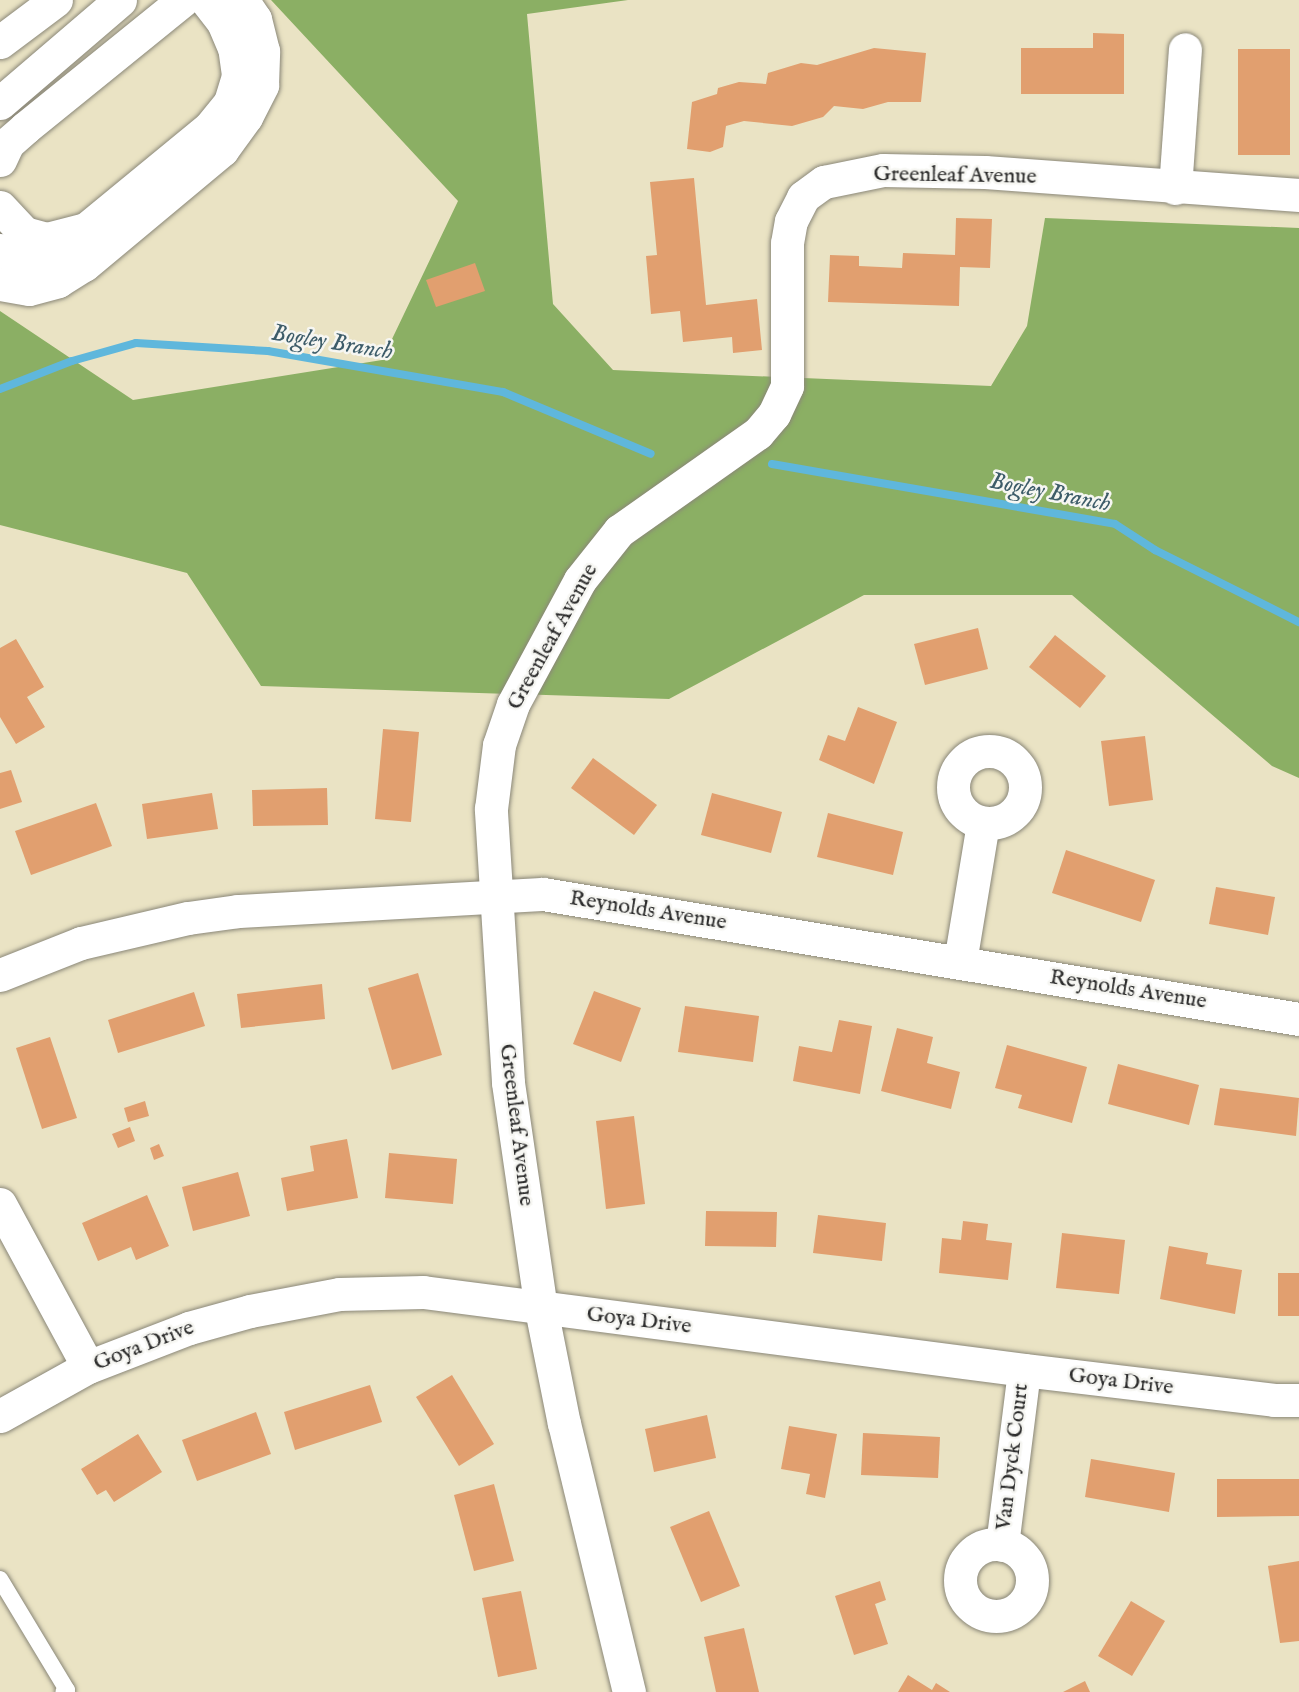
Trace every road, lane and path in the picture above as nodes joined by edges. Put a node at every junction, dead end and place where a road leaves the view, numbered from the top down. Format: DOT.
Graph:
graph roads {
  1 [pos="56,0"];
  2 [pos="120,0"];
  3 [pos="182,0"];
  4 [pos="206,0"];
  5 [pos="242,0"];
  6 [pos="0,42"];
  7 [pos="1185,49"];
  8 [pos="0,103"];
  9 [pos="0,160"];
  10 [pos="1175,188"];
  11 [pos="1299,195"];
  12 [pos="0,207"];
  13 [pos="86,229"];
  14 [pos="0,250"];
  15 [pos="0,284"];
  16 [pos="983,823"];
  17 [pos="494,899"];
  18 [pos="960,962"];
  19 [pos="0,975"];
  20 [pos="1299,1019"];
  21 [pos="0,1204"];
  22 [pos="541,1309"];
  23 [pos="88,1367"];
  24 [pos="1024,1370"];
  25 [pos="1299,1400"];
  26 [pos="0,1416"];
  27 [pos="1002,1545"];
  28 [pos="0,1579"];
  29 [pos="66,1691"];
  30 [pos="629,1692"];
  1 -- 6 [label="main road"];
  2 -- 8 [label="main road"];
  3 -- 9 [label="main road"];
  4 -- 13 [label="main road"];
  5 -- 15 [label="main road"];
  7 -- 10 [label="main road"];
  10 -- 11 [label="main road, Greenleaf Avenue"];
  10 -- 17 [label="main road, Greenleaf Avenue"];
  12 -- 13 [label="main road"];
  13 -- 14 [label="main road"];
  16 -- 18 [label="main road"];
  17 -- 18 [label="main road, Reynolds Avenue"];
  17 -- 19 [label="main road, Reynolds Avenue"];
  17 -- 22 [label="main road, Greenleaf Avenue"];
  18 -- 20 [label="main road, Reynolds Avenue"];
  21 -- 23 [label="main road"];
  22 -- 23 [label="main road, Goya Drive"];
  22 -- 24 [label="main road, Goya Drive"];
  22 -- 30 [label="main road, Greenleaf Avenue"];
  23 -- 26 [label="main road, Goya Drive"];
  24 -- 25 [label="main road, Goya Drive"];
  24 -- 27 [label="main road, Van Dyck Court"];
  28 -- 29 [label="lane"];
}
